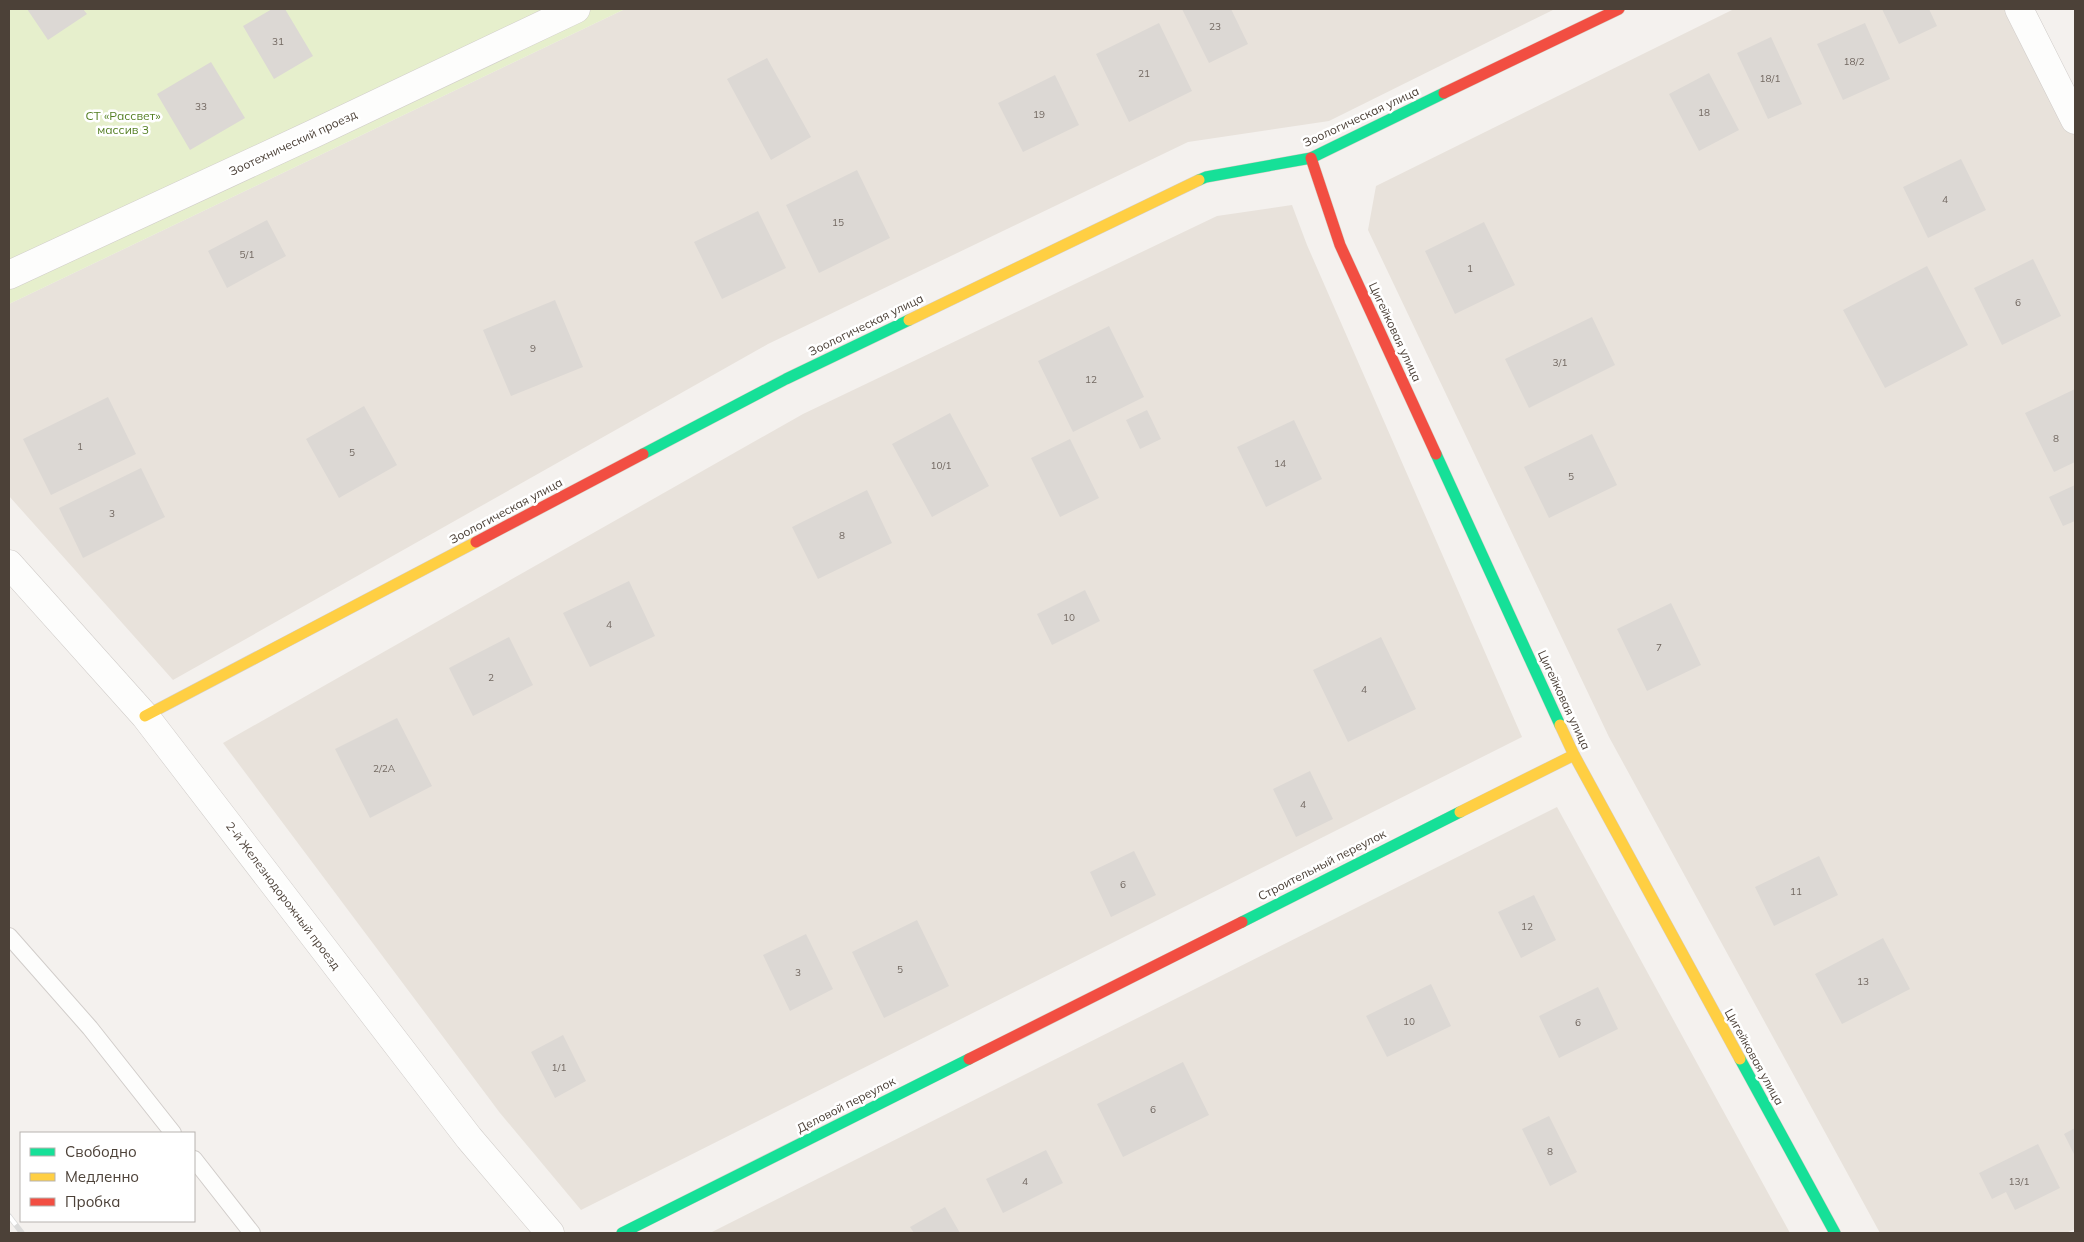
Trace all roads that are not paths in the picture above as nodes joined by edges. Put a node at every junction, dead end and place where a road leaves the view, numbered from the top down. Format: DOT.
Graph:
graph roads {
  1 [pos="576,9"];
  2 [pos="1619,9"];
  3 [pos="2019,9"];
  4 [pos="2075,120"];
  5 [pos="1311,158"];
  6 [pos="9,274"];
  7 [pos="9,564"];
  8 [pos="146,716"];
  9 [pos="1574,755"];
  10 [pos="9,936"];
  11 [pos="1082,1001"];
  12 [pos="172,1132"];
  13 [pos="195,1160"];
  14 [pos="252,1233"];
  15 [pos="550,1233"];
  16 [pos="622,1233"];
  17 [pos="1835,1233"];
  1 -- 6 [label="street, Зоотехнический проезд"];
  2 -- 5 [label="street, Зоологическая улица"];
  3 -- 4 [label="street"];
  5 -- 8 [label="street, Зоологическая улица"];
  5 -- 9 [label="street, Цигейковая улица"];
  7 -- 8 [label="street, 2-й Железнодорожный проезд"];
  8 -- 15 [label="street, 2-й Железнодорожный проезд"];
  9 -- 11 [label="street, Строительный переулок"];
  9 -- 17 [label="street, Цигейковая улица"];
  10 -- 12 [label="lane"];
  11 -- 16 [label="street, Деловой переулок"];
  13 -- 14 [label="lane"];
}
